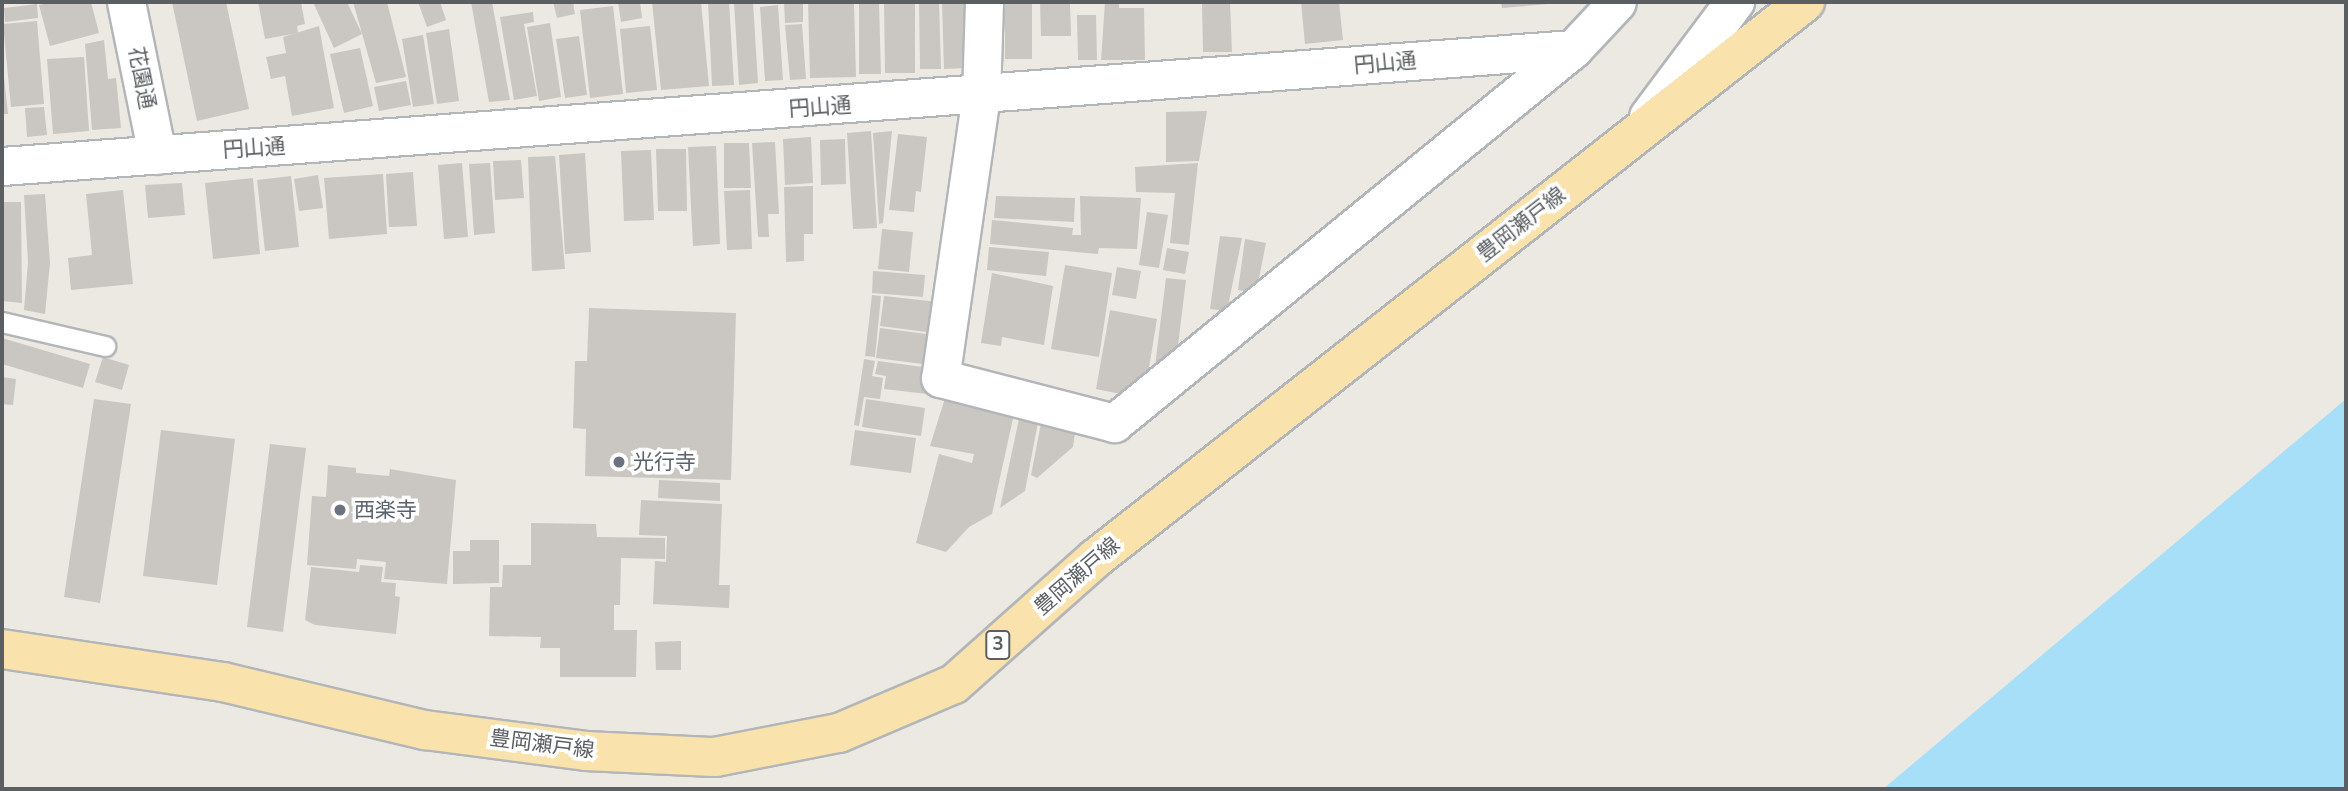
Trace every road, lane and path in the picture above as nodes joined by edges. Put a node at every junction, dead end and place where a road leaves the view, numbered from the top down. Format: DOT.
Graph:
graph roads {
  1 [pos="126,2"];
  2 [pos="984,2"];
  3 [pos="1617,2"];
  4 [pos="1735,2"];
  5 [pos="1805,2"];
  6 [pos="1573,49"];
  7 [pos="981,95"];
  8 [pos="1635,135"];
  9 [pos="158,155"];
  10 [pos="2,166"];
  11 [pos="2,321"];
  12 [pos="105,346"];
  13 [pos="2,649"];
  1 -- 9 [label="street, 花園通"];
  2 -- 7 [label="street"];
  3 -- 6 [label="street"];
  4 -- 8 [label="street"];
  5 -- 8 [label="main road, 豊岡瀬戸線 / 3"];
  6 -- 7 [label="street, 円山通"];
  6 -- 7 [label="street"];
  7 -- 9 [label="street, 円山通"];
  8 -- 13 [label="main road, 豊岡瀬戸線 / 3"];
  9 -- 10 [label="street, 円山通"];
  11 -- 12 [label="lane"];
}
